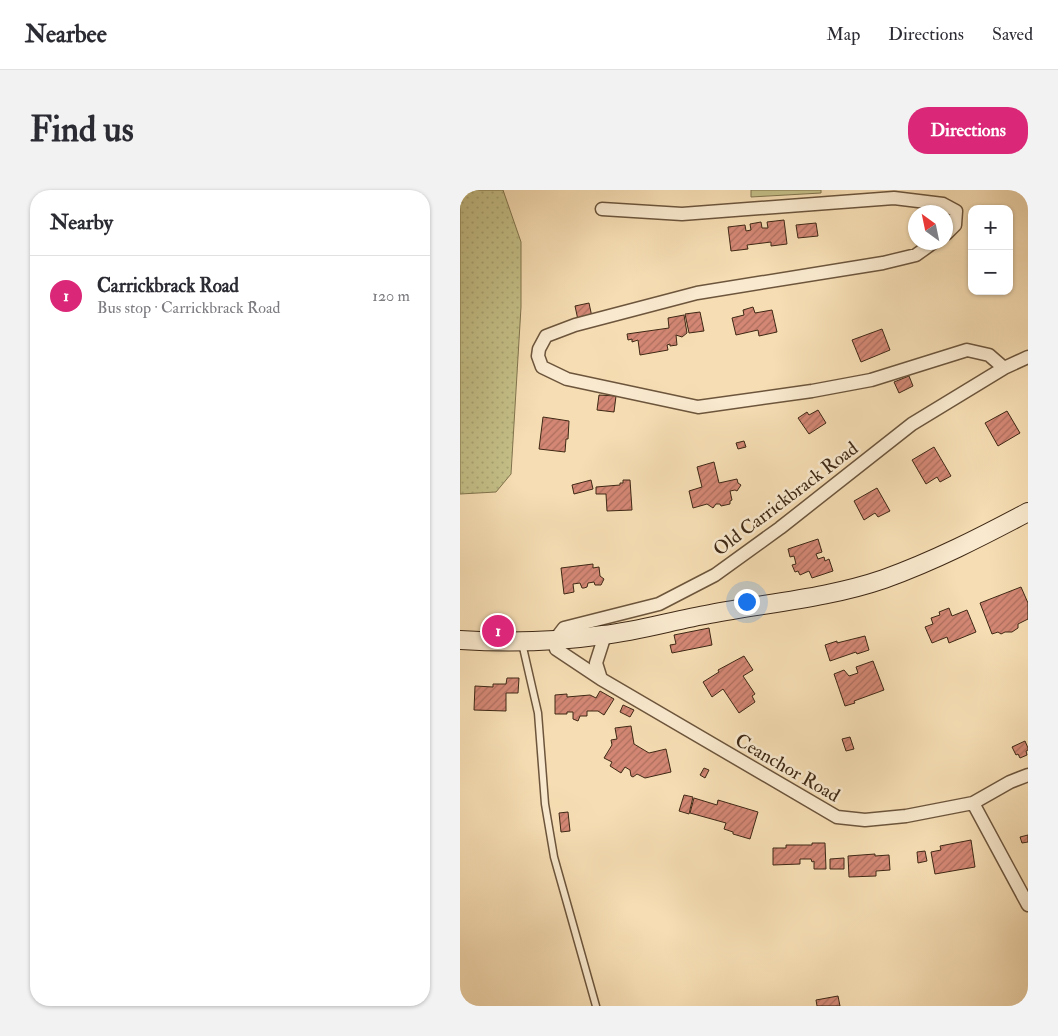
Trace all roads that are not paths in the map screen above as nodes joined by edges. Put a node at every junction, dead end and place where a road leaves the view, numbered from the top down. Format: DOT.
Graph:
graph roads {
  1 [pos="945,205"];
  2 [pos="602,208"];
  3 [pos="953,209"];
  4 [pos="953,228"];
  5 [pos="923,250"];
  6 [pos="1028,356"];
  7 [pos="1004,368"];
  8 [pos="1028,512"];
  9 [pos="605,635"];
  10 [pos="460,640"];
  11 [pos="554,641"];
  12 [pos="522,642"];
  13 [pos="601,679"];
  14 [pos="1028,775"];
  15 [pos="973,803"];
  16 [pos="1028,905"];
  17 [pos="596,1006"];
  1 -- 2 [label="street"];
  3 -- 4 [label="street"];
  5 -- 7 [label="street"];
  6 -- 7 [label="street, Old Carrickbrack Road"];
  7 -- 11 [label="street, Old Carrickbrack Road"];
  8 -- 9 [label="main road"];
  9 -- 11 [label="main road"];
  9 -- 13 [label="street"];
  10 -- 12 [label="main road"];
  11 -- 12 [label="main road"];
  11 -- 13 [label="street, Ceanchor Road"];
  12 -- 17 [label="lane"];
  13 -- 15 [label="street, Ceanchor Road"];
  14 -- 15 [label="street, Ceanchor Road"];
  15 -- 16 [label="street"];
}
